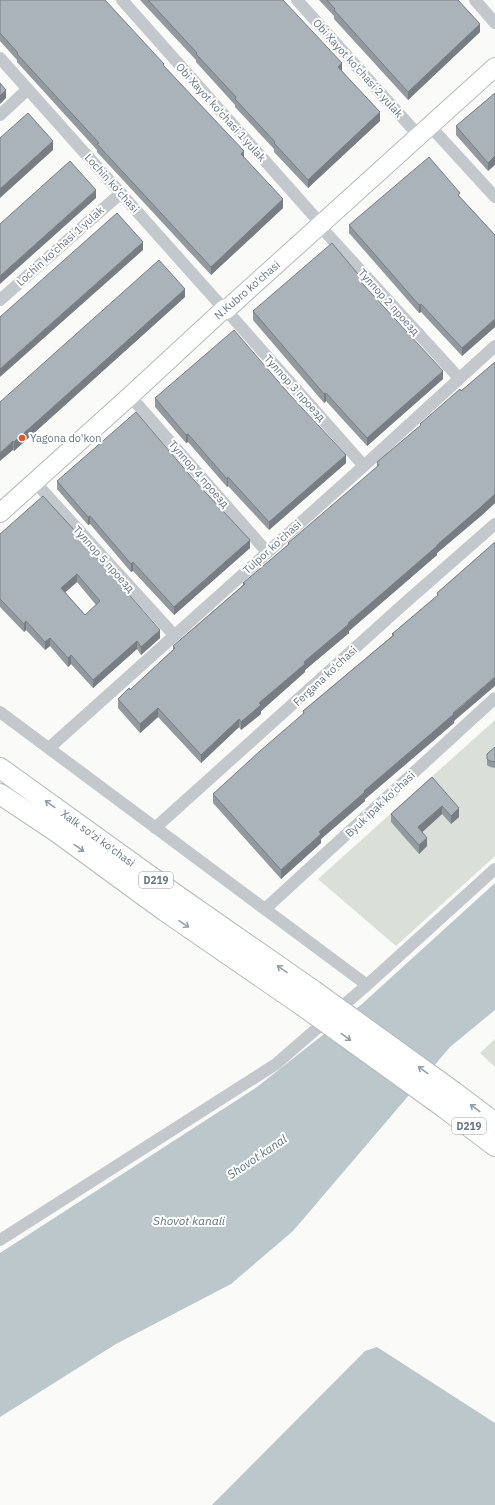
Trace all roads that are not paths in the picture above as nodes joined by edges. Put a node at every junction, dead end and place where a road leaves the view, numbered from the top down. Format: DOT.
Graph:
graph roads {
  1 [pos="122,0"];
  2 [pos="297,0"];
  3 [pos="475,0"];
  4 [pos="495,23"];
  5 [pos="0,58"];
  6 [pos="495,67"];
  7 [pos="28,89"];
  8 [pos="0,115"];
  9 [pos="424,131"];
  10 [pos="120,193"];
  11 [pos="495,197"];
  12 [pos="320,225"];
  13 [pos="0,300"];
  14 [pos="225,309"];
  15 [pos="495,346"];
  16 [pos="459,378"];
  17 [pos="130,396"];
  18 [pos="364,466"];
  19 [pos="35,482"];
  20 [pos="0,513"];
  21 [pos="495,524"];
  22 [pos="267,552"];
  23 [pos="174,635"];
  24 [pos="495,698"];
  25 [pos="0,712"];
  26 [pos="48,748"];
  27 [pos="0,768"];
  28 [pos="0,794"];
  29 [pos="155,828"];
  30 [pos="495,869"];
  31 [pos="266,909"];
  32 [pos="367,985"];
  33 [pos="309,998"];
  34 [pos="448,1099"];
  35 [pos="495,1123"];
  36 [pos="495,1146"];
  37 [pos="0,1240"];
  1 -- 12 [label="street, Obi Xayot ko'chasi 1 yulak"];
  2 -- 9 [label="street, Obi Xayot ko'chasi 2 yulak"];
  3 -- 4 [label="street"];
  5 -- 7 [label="street, Lochin ko'chasi"];
  6 -- 9 [label="street, N.Kubro ko'chasi"];
  7 -- 8 [label="street"];
  7 -- 10 [label="street, Lochin ko'chasi"];
  9 -- 11 [label="street, Obi Xayot ko'chasi 2 yulak"];
  9 -- 12 [label="street, N.Kubro ko'chasi"];
  10 -- 13 [label="street, Lochin ko'chasi 1 yulak"];
  10 -- 14 [label="street, Lochin ko'chasi"];
  12 -- 14 [label="street, N.Kubro ko'chasi"];
  12 -- 16 [label="street, Тулпор 2 проезд"];
  14 -- 17 [label="street, N.Kubro ko'chasi"];
  14 -- 18 [label="street, Тулпор 3 проезд"];
  15 -- 16 [label="street, Tulpor ko'chasi"];
  16 -- 18 [label="street, Tulpor ko'chasi"];
  17 -- 19 [label="street, N.Kubro ko'chasi"];
  17 -- 22 [label="street, Тулпор 4 проезд"];
  18 -- 22 [label="street, Tulpor ko'chasi"];
  19 -- 20 [label="street, N.Kubro ko'chasi"];
  19 -- 23 [label="street, Тулпор 5 проезд"];
  21 -- 29 [label="street, Fergana ko'chasi"];
  22 -- 23 [label="street, Tulpor ko'chasi"];
  23 -- 26 [label="street, Tulpor ko'chasi"];
  24 -- 31 [label="street, Byuk ipak ko'chasi"];
  25 -- 26 [label="street"];
  26 -- 29 [label="street"];
  33 -- 27 [label="main road, Xalk so'zi ko'chasi / D219, one-way"];
  28 -- 33 [label="main road, Xalk so'zi ko'chasi / D219, one-way"];
  29 -- 31 [label="street"];
  30 -- 32 [label="street"];
  31 -- 32 [label="street"];
  32 -- 37 [label="street"];
  33 -- 34 [label="main road, D219, bridge"];
  35 -- 34 [label="main road, D219, one-way"];
  34 -- 36 [label="main road, D219"];
}
